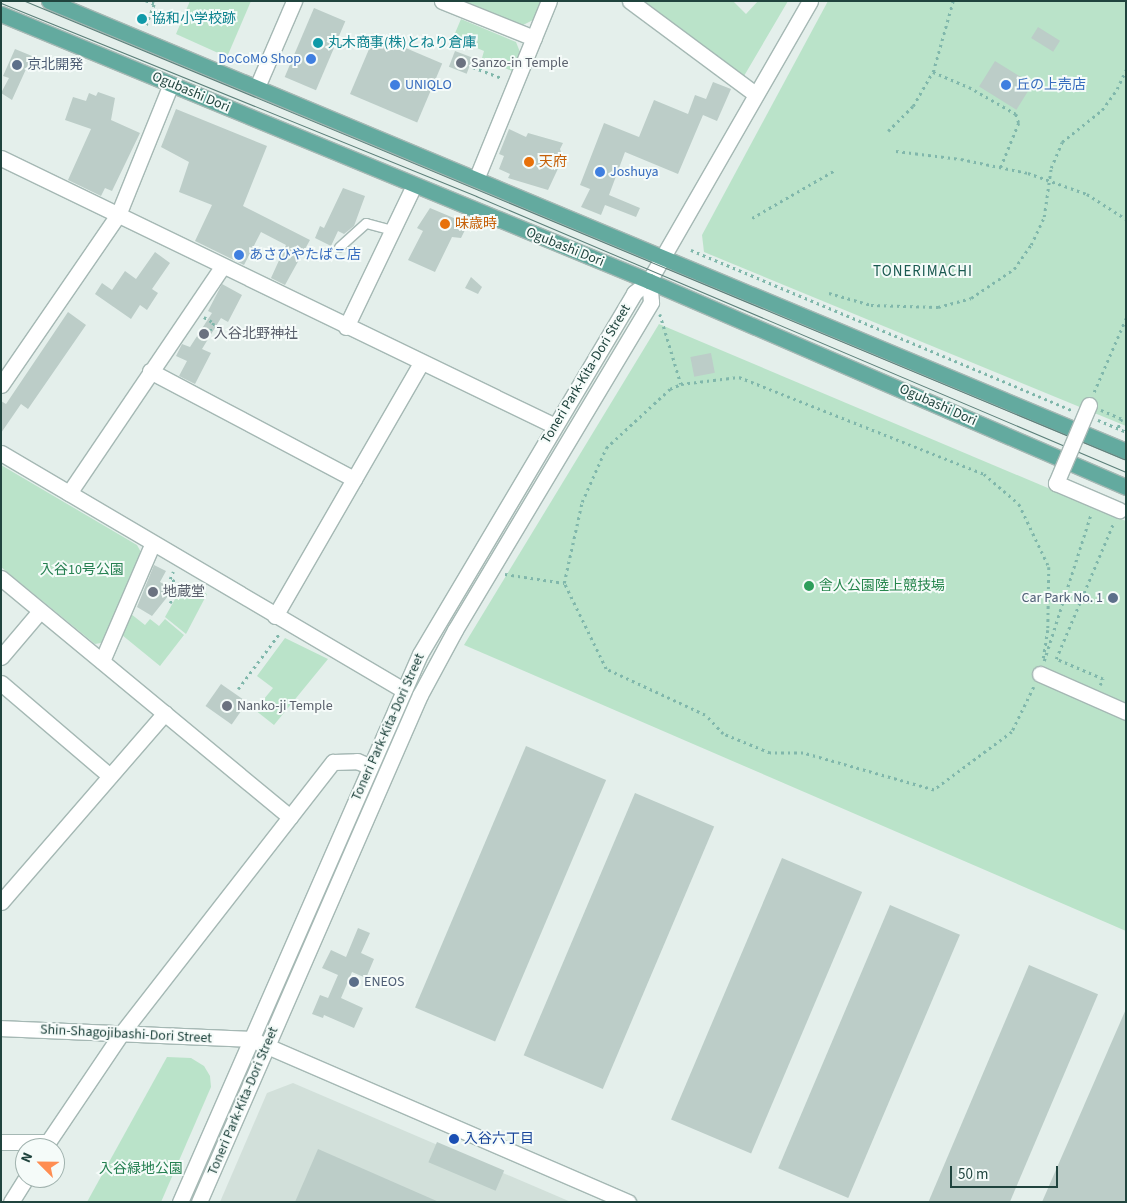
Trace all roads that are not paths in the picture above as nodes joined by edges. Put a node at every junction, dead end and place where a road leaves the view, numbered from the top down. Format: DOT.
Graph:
graph roads {
  1 [pos="49,1"];
  2 [pos="294,1"];
  3 [pos="442,1"];
  4 [pos="549,1"];
  5 [pos="630,1"];
  6 [pos="810,1"];
  7 [pos="1,14"];
  8 [pos="534,38"];
  9 [pos="171,84"];
  10 [pos="257,87"];
  11 [pos="755,94"];
  12 [pos="1,158"];
  13 [pos="477,177"];
  14 [pos="414,185"];
  15 [pos="118,214"];
  16 [pos="392,230"];
  17 [pos="338,247"];
  18 [pos="663,257"];
  19 [pos="222,267"];
  20 [pos="649,281"];
  21 [pos="346,327"];
  22 [pos="421,362"];
  23 [pos="150,371"];
  24 [pos="1,385"];
  25 [pos="1090,411"];
  26 [pos="555,426"];
  27 [pos="1126,451"];
  28 [pos="1,453"];
  29 [pos="354,480"];
  30 [pos="1126,487"];
  31 [pos="69,493"];
  32 [pos="1118,510"];
  33 [pos="152,544"];
  34 [pos="1,578"];
  35 [pos="40,611"];
  36 [pos="275,616"];
  37 [pos="1,657"];
  38 [pos="102,662"];
  39 [pos="1040,674"];
  40 [pos="1,683"];
  41 [pos="403,690"];
  42 [pos="1126,712"];
  43 [pos="165,713"];
  44 [pos="369,766"];
  45 [pos="110,776"];
  46 [pos="290,817"];
  47 [pos="1,902"];
  48 [pos="1,1028"];
  49 [pos="121,1034"];
  50 [pos="251,1039"];
  51 [pos="266,1046"];
  52 [pos="51,1138"];
  53 [pos="1,1142"];
  54 [pos="15,1143"];
  55 [pos="20,1188"];
  56 [pos="11,1202"];
  57 [pos="180,1202"];
  58 [pos="199,1202"];
  59 [pos="628,1202"];
  1 -- 10 [label="main road"];
  2 -- 10 [label="street"];
  3 -- 8 [label="street"];
  4 -- 8 [label="street"];
  5 -- 11 [label="street"];
  6 -- 11 [label="street, Toneri Park-Kita-Dori Street"];
  7 -- 9 [label="main road, Ogubashi Dori"];
  8 -- 13 [label="street"];
  9 -- 14 [label="main road, Ogubashi Dori"];
  9 -- 15 [label="street"];
  10 -- 13 [label="main road"];
  11 -- 18 [label="street, Toneri Park-Kita-Dori Street"];
  12 -- 15 [label="street"];
  13 -- 18 [label="main road"];
  14 -- 16 [label="street"];
  14 -- 20 [label="main road, Ogubashi Dori"];
  15 -- 19 [label="street"];
  15 -- 24 [label="street"];
  16 -- 17 [label="lane"];
  16 -- 21 [label="street"];
  18 -- 20 [label="street, Toneri Park-Kita-Dori Street"];
  18 -- 27 [label="main road"];
  19 -- 21 [label="street"];
  19 -- 23 [label="street"];
  20 -- 26 [label="street, Toneri Park-Kita-Dori Street"];
  20 -- 30 [label="main road, Ogubashi Dori"];
  20 -- 51 [label="street, Toneri Park-Kita-Dori Street"];
  21 -- 22 [label="street"];
  22 -- 26 [label="street"];
  22 -- 29 [label="street"];
  23 -- 29 [label="street"];
  23 -- 31 [label="street"];
  25 -- 32 [label="street, bridge"];
  26 -- 41 [label="street, Toneri Park-Kita-Dori Street"];
  28 -- 31 [label="street"];
  29 -- 36 [label="street"];
  31 -- 33 [label="street"];
  33 -- 36 [label="street"];
  33 -- 38 [label="street"];
  34 -- 35 [label="street"];
  35 -- 37 [label="street"];
  35 -- 38 [label="street"];
  36 -- 41 [label="street"];
  38 -- 43 [label="street"];
  39 -- 42 [label="street"];
  40 -- 45 [label="street"];
  41 -- 44 [label="street, Toneri Park-Kita-Dori Street"];
  43 -- 45 [label="street"];
  43 -- 46 [label="street"];
  44 -- 46 [label="street"];
  44 -- 50 [label="street, Toneri Park-Kita-Dori Street"];
  45 -- 47 [label="street"];
  46 -- 49 [label="street"];
  48 -- 49 [label="street, Shin-Shagojibashi-Dori Street"];
  49 -- 50 [label="street, Shin-Shagojibashi-Dori Street"];
  49 -- 52 [label="street"];
  50 -- 51 [label="street"];
  50 -- 57 [label="street, Toneri Park-Kita-Dori Street"];
  51 -- 58 [label="street, Toneri Park-Kita-Dori Street"];
  51 -- 59 [label="street"];
  53 -- 54 [label="street"];
  55 -- 56 [label="street"];
}
